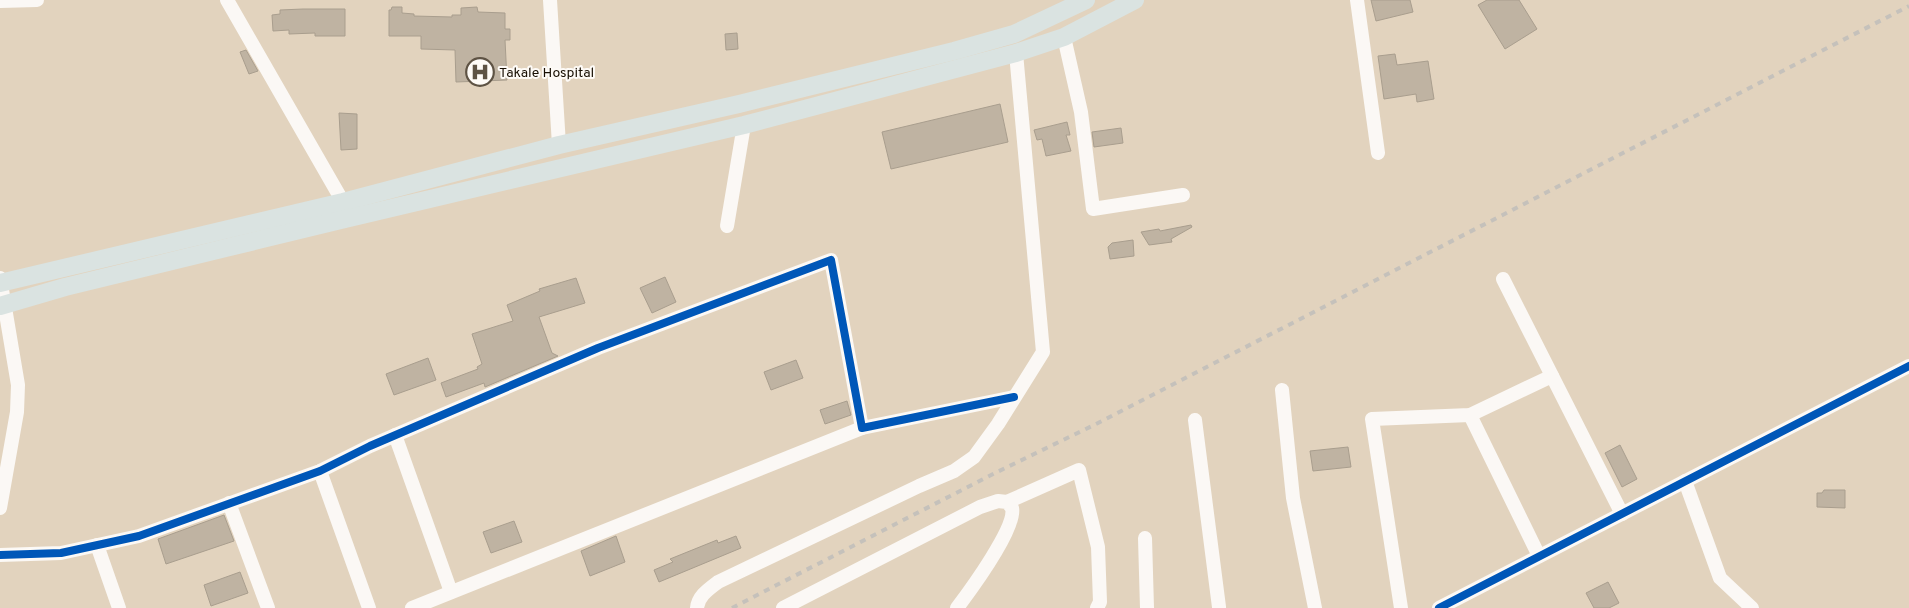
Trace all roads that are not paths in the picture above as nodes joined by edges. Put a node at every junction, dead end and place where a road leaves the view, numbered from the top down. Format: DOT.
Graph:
graph roads {
  1 [pos="37,0"];
  2 [pos="227,0"];
  3 [pos="550,0"];
  4 [pos="1086,0"];
  5 [pos="1095,0"];
  6 [pos="1135,0"];
  7 [pos="1357,0"];
  8 [pos="0,1"];
  9 [pos="1108,15"];
  10 [pos="1064,37"];
  11 [pos="1016,53"];
  12 [pos="744,125"];
  13 [pos="559,145"];
  14 [pos="1378,152"];
  15 [pos="1183,195"];
  16 [pos="343,202"];
  17 [pos="727,226"];
  18 [pos="1503,279"];
  19 [pos="0,282"];
  20 [pos="2,305"];
  21 [pos="1909,366"];
  22 [pos="1552,376"];
  23 [pos="1282,390"];
  24 [pos="1014,397"];
  25 [pos="1470,415"];
  26 [pos="1195,420"];
  27 [pos="862,428"];
  28 [pos="395,435"];
  29 [pos="320,471"];
  30 [pos="1685,481"];
  31 [pos="1007,502"];
  32 [pos="229,503"];
  33 [pos="0,508"];
  34 [pos="1622,514"];
  35 [pos="1146,538"];
  36 [pos="97,545"];
  37 [pos="0,555"];
  38 [pos="1539,556"];
  39 [pos="451,592"];
  40 [pos="119,608"];
  41 [pos="268,608"];
  42 [pos="369,608"];
  43 [pos="412,608"];
  44 [pos="697,608"];
  45 [pos="783,608"];
  46 [pos="957,608"];
  47 [pos="1098,608"];
  48 [pos="1147,608"];
  49 [pos="1215,608"];
  50 [pos="1315,608"];
  51 [pos="1402,608"];
  52 [pos="1438,608"];
  53 [pos="1752,608"];
  1 -- 8 [label="street"];
  2 -- 16 [label="street"];
  3 -- 13 [label="street"];
  4 -- 13 [label="main road"];
  5 -- 9 [label="main road"];
  6 -- 9 [label="main road"];
  7 -- 14 [label="street"];
  9 -- 10 [label="main road"];
  10 -- 11 [label="main road"];
  10 -- 15 [label="street"];
  11 -- 12 [label="main road"];
  11 -- 24 [label="street"];
  12 -- 17 [label="street"];
  12 -- 20 [label="main road"];
  13 -- 16 [label="main road"];
  16 -- 19 [label="main road"];
  18 -- 22 [label="street"];
  19 -- 20 [label="street"];
  20 -- 33 [label="street"];
  21 -- 30 [label="street"];
  22 -- 25 [label="street"];
  22 -- 34 [label="street"];
  23 -- 50 [label="street"];
  24 -- 27 [label="street"];
  24 -- 44 [label="street"];
  25 -- 38 [label="street"];
  25 -- 51 [label="street"];
  26 -- 49 [label="street"];
  27 -- 28 [label="street"];
  27 -- 39 [label="street"];
  28 -- 29 [label="street"];
  28 -- 39 [label="street"];
  29 -- 32 [label="street"];
  29 -- 42 [label="street"];
  30 -- 34 [label="street"];
  30 -- 53 [label="street"];
  31 -- 45 [label="street"];
  31 -- 46 [label="street"];
  31 -- 47 [label="street"];
  32 -- 36 [label="street"];
  32 -- 41 [label="street"];
  34 -- 38 [label="street"];
  35 -- 48 [label="street"];
  36 -- 37 [label="street"];
  36 -- 40 [label="street"];
  38 -- 52 [label="street"];
  39 -- 43 [label="street"];
}
